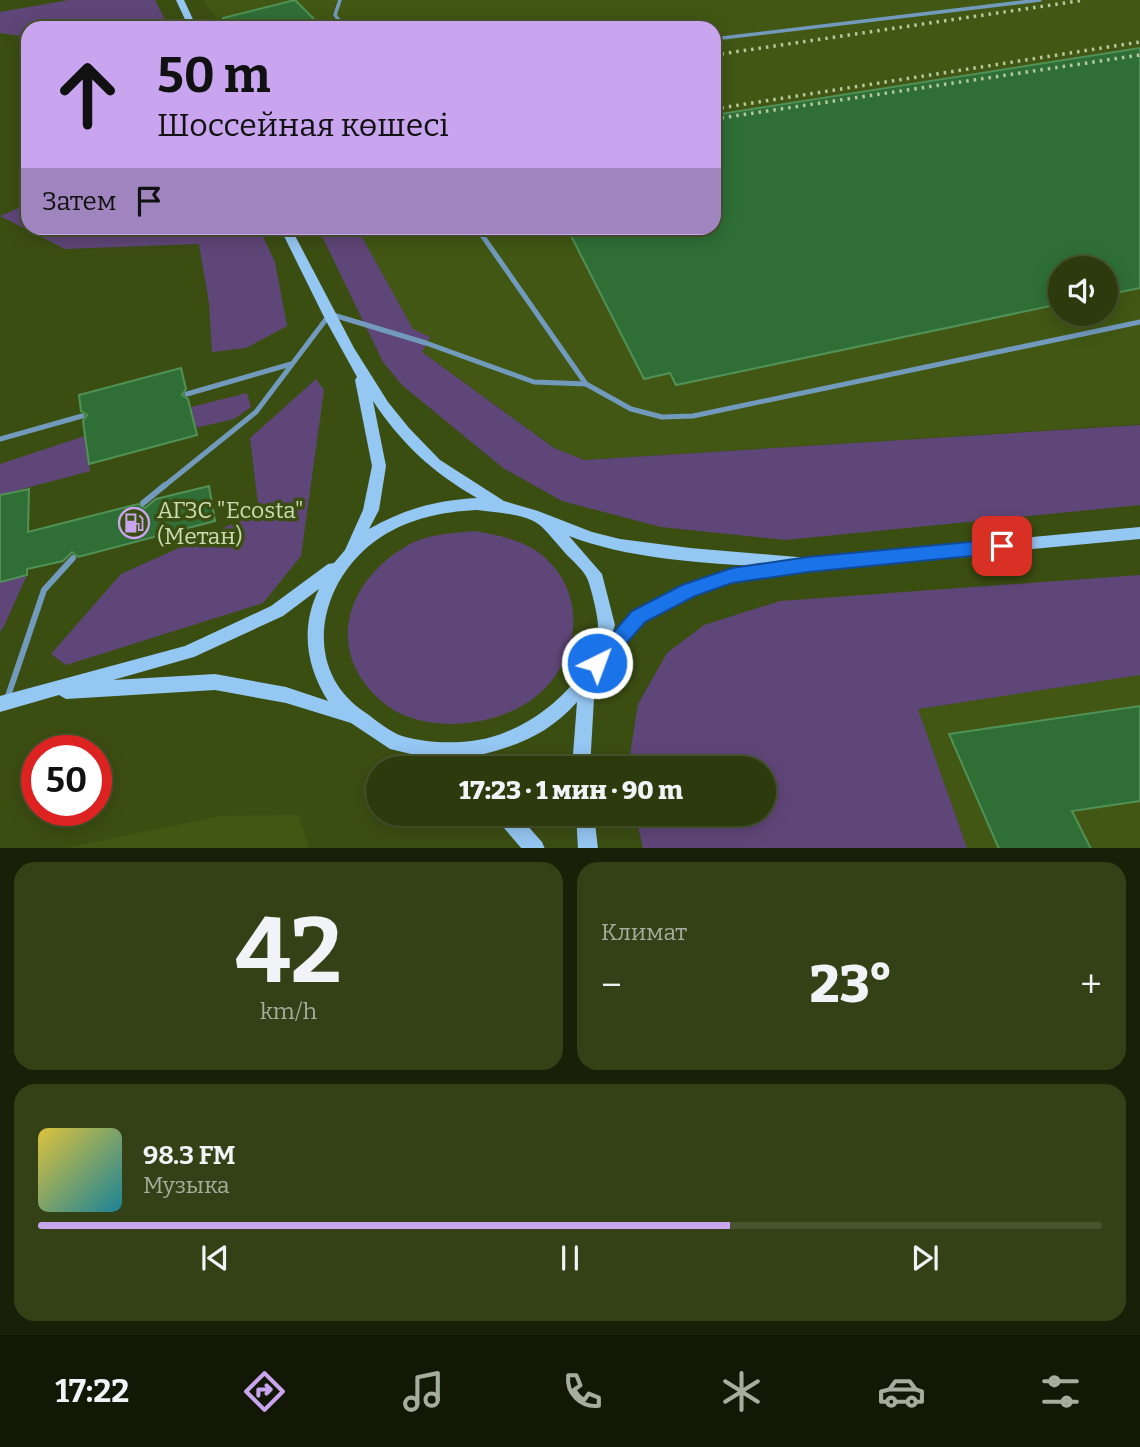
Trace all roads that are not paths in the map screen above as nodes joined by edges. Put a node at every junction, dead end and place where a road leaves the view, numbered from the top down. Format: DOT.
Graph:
graph roads {
  1 [pos="180,0"];
  2 [pos="340,0"];
  3 [pos="1040,0"];
  4 [pos="190,21"];
  5 [pos="340,21"];
  6 [pos="721,38"];
  7 [pos="289,235"];
  8 [pos="482,235"];
  9 [pos="330,314"];
  10 [pos="1140,322"];
  11 [pos="291,365"];
  12 [pos="361,375"];
  13 [pos="586,384"];
  14 [pos="187,394"];
  15 [pos="82,416"];
  16 [pos="0,439"];
  17 [pos="143,503"];
  18 [pos="503,507"];
  19 [pos="548,524"];
  20 [pos="1140,533"];
  21 [pos="73,558"];
  22 [pos="344,560"];
  23 [pos="808,565"];
  24 [pos="597,663"];
  25 [pos="587,681"];
  26 [pos="37,692"];
  27 [pos="3,703"];
  28 [pos="353,718"];
  29 [pos="415,748"];
  30 [pos="428,756"];
  31 [pos="582,756"];
  32 [pos="516,826"];
  33 [pos="586,826"];
  34 [pos="535,848"];
  35 [pos="588,848"];
  1 -- 4 [label="main road"];
  2 -- 5 [label="lane"];
  3 -- 6 [label="lane"];
  7 -- 9 [label="main road"];
  8 -- 13 [label="lane"];
  9 -- 11 [label="lane"];
  9 -- 12 [label="main road"];
  9 -- 13 [label="lane"];
  10 -- 13 [label="lane"];
  11 -- 14 [label="lane"];
  11 -- 17 [label="lane"];
  12 -- 18 [label="main road"];
  12 -- 22 [label="main road"];
  15 -- 16 [label="lane"];
  18 -- 19 [label="main road"];
  18 -- 22 [label="main road"];
  19 -- 23 [label="main road"];
  19 -- 24 [label="main road"];
  20 -- 23 [label="main road"];
  21 -- 27 [label="lane"];
  22 -- 26 [label="main road"];
  22 -- 28 [label="main road"];
  23 -- 24 [label="main road"];
  24 -- 25 [label="main road"];
  25 -- 29 [label="main road"];
  25 -- 31 [label="main road"];
  26 -- 27 [label="main road"];
  26 -- 28 [label="main road"];
  28 -- 29 [label="main road"];
  29 -- 30 [label="main road"];
  32 -- 34 [label="main road"];
  33 -- 35 [label="main road"];
}
